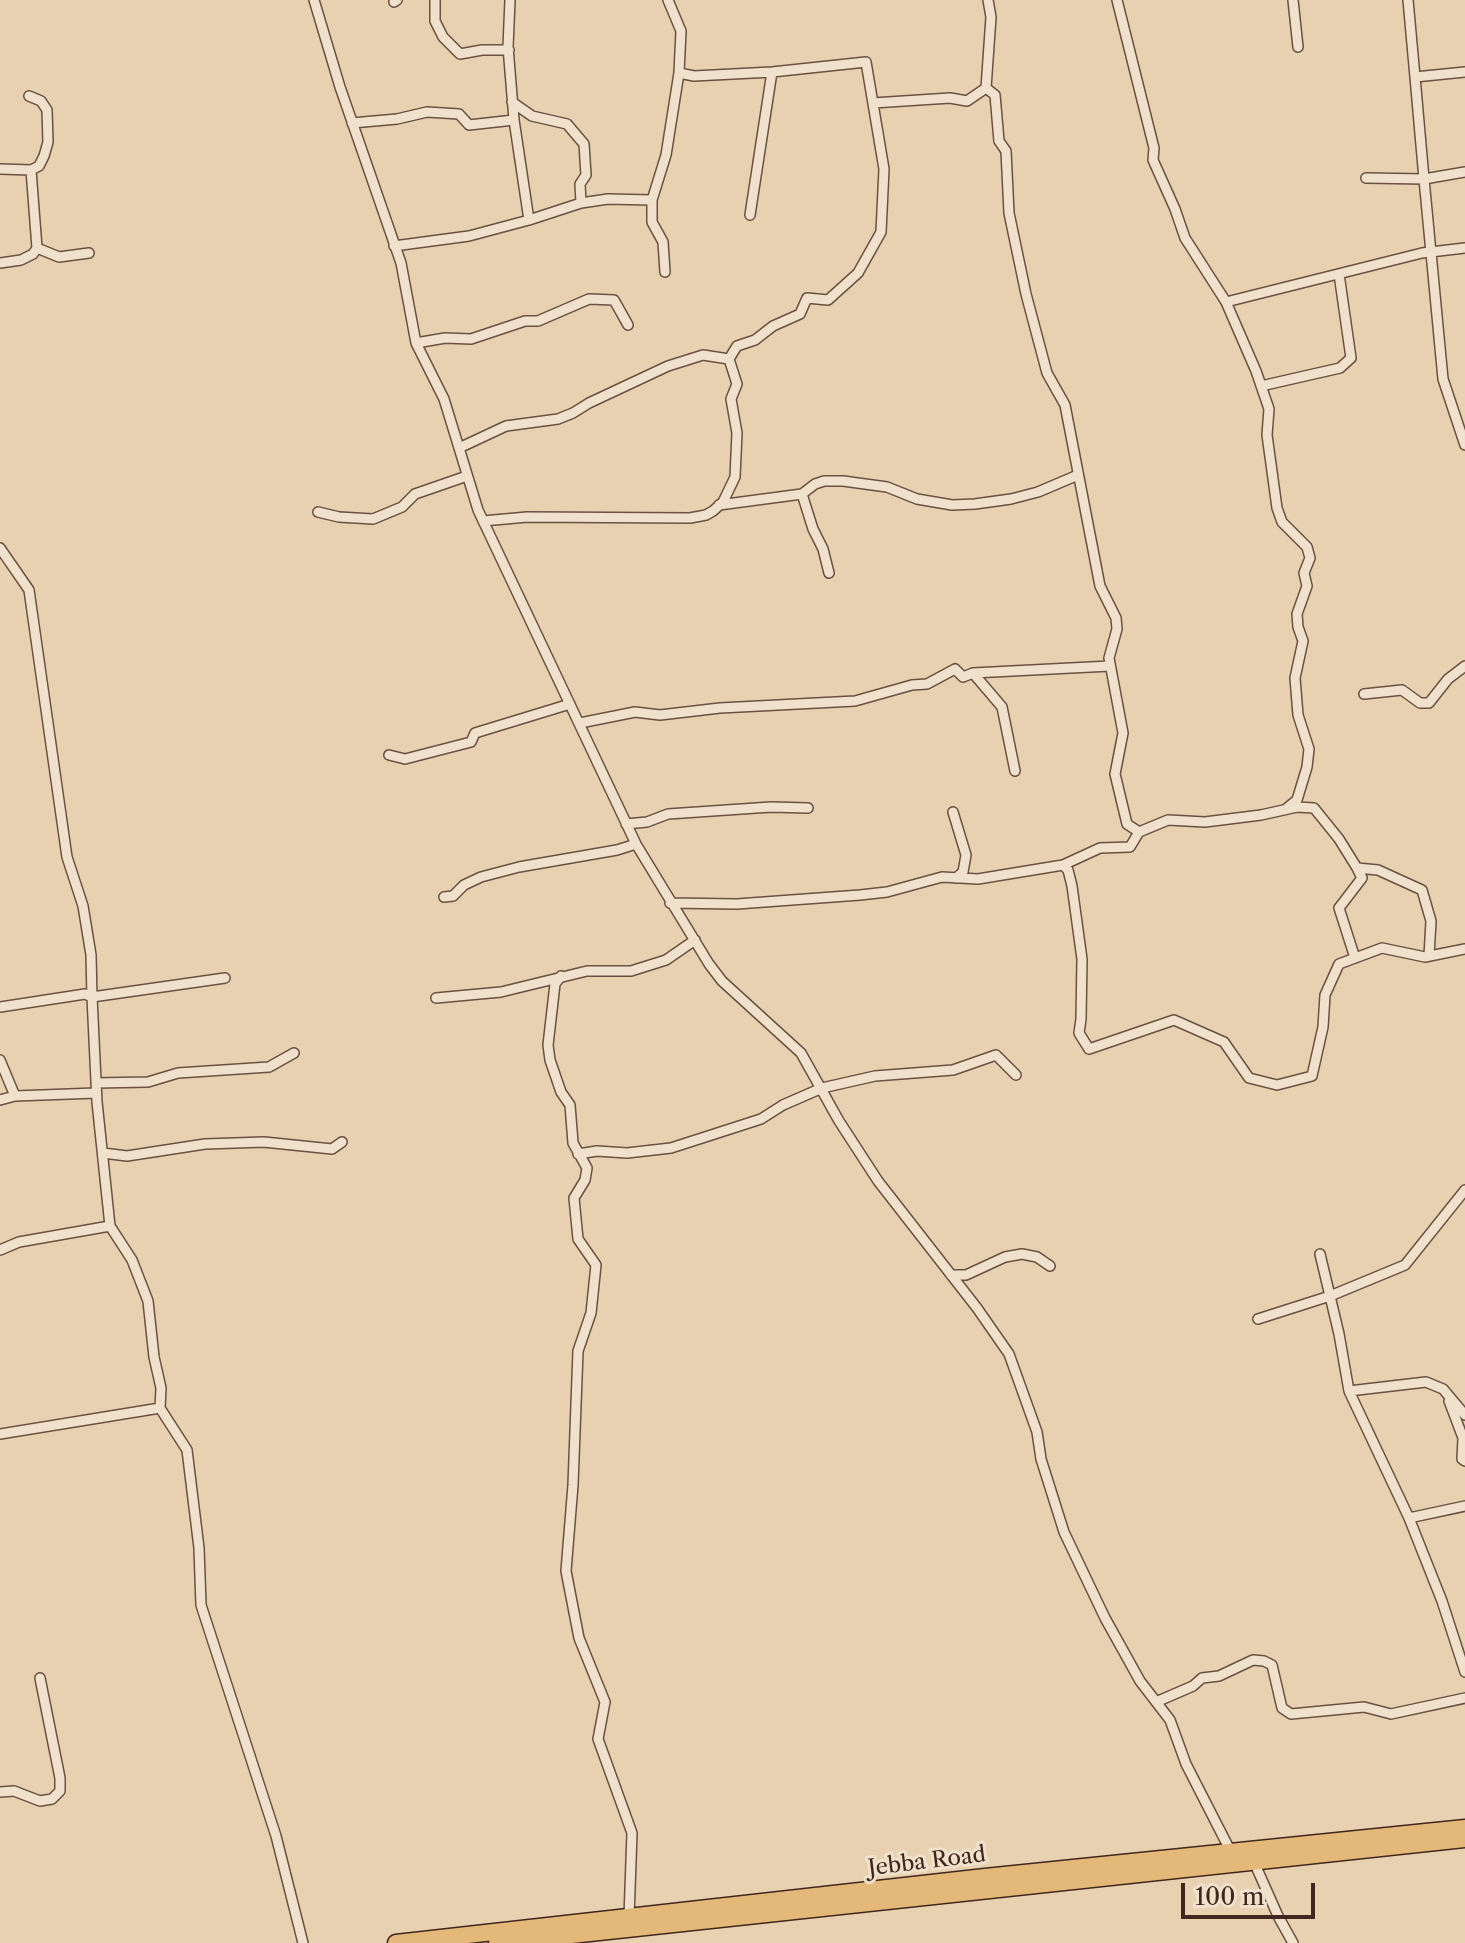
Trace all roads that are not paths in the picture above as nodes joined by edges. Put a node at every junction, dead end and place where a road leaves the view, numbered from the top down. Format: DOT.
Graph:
graph roads {
  1 [pos="314,0"];
  2 [pos="435,0"];
  3 [pos="510,0"];
  4 [pos="668,0"];
  5 [pos="988,0"];
  6 [pos="1117,0"];
  7 [pos="1293,0"];
  8 [pos="1408,0"];
  9 [pos="1298,47"];
  10 [pos="509,50"];
  11 [pos="772,72"];
  12 [pos="1465,72"];
  13 [pos="679,73"];
  14 [pos="1415,77"];
  15 [pos="986,88"];
  16 [pos="29,96"];
  17 [pos="512,102"];
  18 [pos="873,103"];
  19 [pos="514,120"];
  20 [pos="352,123"];
  21 [pos="0,169"];
  22 [pos="31,170"];
  23 [pos="1465,172"];
  24 [pos="1366,178"];
  25 [pos="1424,179"];
  26 [pos="652,200"];
  27 [pos="581,203"];
  28 [pos="750,215"];
  29 [pos="529,220"];
  30 [pos="394,246"];
  31 [pos="37,248"];
  32 [pos="1465,248"];
  33 [pos="1432,252"];
  34 [pos="89,253"];
  35 [pos="0,263"];
  36 [pos="665,272"];
  37 [pos="1339,274"];
  38 [pos="1226,302"];
  39 [pos="628,325"];
  40 [pos="416,343"];
  41 [pos="729,359"];
  42 [pos="1261,386"];
  43 [pos="1465,445"];
  44 [pos="459,448"];
  45 [pos="1078,475"];
  46 [pos="467,476"];
  47 [pos="802,494"];
  48 [pos="719,505"];
  49 [pos="318,512"];
  50 [pos="483,521"];
  51 [pos="0,548"];
  52 [pos="829,573"];
  53 [pos="1110,666"];
  54 [pos="1465,666"];
  55 [pos="973,673"];
  56 [pos="1364,694"];
  57 [pos="570,704"];
  58 [pos="580,723"];
  59 [pos="389,755"];
  60 [pos="1015,771"];
  61 [pos="808,808"];
  62 [pos="1286,809"];
  63 [pos="953,812"];
  64 [pos="626,824"];
  65 [pos="1139,832"];
  66 [pos="636,844"];
  67 [pos="1063,865"];
  68 [pos="1357,868"];
  69 [pos="956,878"];
  70 [pos="444,897"];
  71 [pos="670,903"];
  72 [pos="695,940"];
  73 [pos="1465,949"];
  74 [pos="1429,956"];
  75 [pos="1355,958"];
  76 [pos="561,976"];
  77 [pos="225,978"];
  78 [pos="537,983"];
  79 [pos="553,996"];
  80 [pos="92,997"];
  81 [pos="436,998"];
  82 [pos="0,1007"];
  83 [pos="294,1053"];
  84 [pos="0,1060"];
  85 [pos="1016,1075"];
  86 [pos="96,1088"];
  87 [pos="822,1088"];
  88 [pos="15,1096"];
  89 [pos="0,1100"];
  90 [pos="342,1142"];
  91 [pos="103,1153"];
  92 [pos="578,1154"];
  93 [pos="1465,1190"];
  94 [pos="110,1226"];
  95 [pos="0,1250"];
  96 [pos="1320,1254"];
  97 [pos="1050,1266"];
  98 [pos="951,1275"];
  99 [pos="1330,1296"];
  100 [pos="1258,1319"];
  101 [pos="1349,1391"];
  102 [pos="1447,1395"];
  103 [pos="160,1408"];
  104 [pos="1465,1415"];
  105 [pos="0,1434"];
  106 [pos="1465,1461"];
  107 [pos="1465,1506"];
  108 [pos="1409,1518"];
  109 [pos="1465,1672"];
  110 [pos="40,1678"];
  111 [pos="1465,1698"];
  112 [pos="1156,1702"];
  113 [pos="0,1792"];
  114 [pos="1465,1828"];
  115 [pos="1465,1839"];
  116 [pos="1231,1852"];
  117 [pos="1254,1862"];
  118 [pos="629,1917"];
  119 [pos="585,1938"];
  120 [pos="303,1943"];
  121 [pos="396,1943"];
  122 [pos="497,1943"];
  123 [pos="1293,1943"];
  1 -- 20 [label="street"];
  2 -- 10 [label="street"];
  3 -- 10 [label="street"];
  4 -- 13 [label="street"];
  5 -- 15 [label="street"];
  6 -- 38 [label="street"];
  7 -- 9 [label="street"];
  8 -- 14 [label="street"];
  10 -- 17 [label="street"];
  11 -- 13 [label="street"];
  11 -- 18 [label="street"];
  11 -- 28 [label="street"];
  12 -- 14 [label="street"];
  13 -- 26 [label="street"];
  14 -- 25 [label="street"];
  15 -- 18 [label="street"];
  15 -- 45 [label="street"];
  16 -- 22 [label="street"];
  17 -- 19 [label="street"];
  17 -- 27 [label="street"];
  18 -- 41 [label="street"];
  19 -- 20 [label="street"];
  19 -- 29 [label="street"];
  20 -- 30 [label="street"];
  21 -- 22 [label="street"];
  22 -- 31 [label="street"];
  23 -- 25 [label="street"];
  24 -- 25 [label="street"];
  25 -- 33 [label="street"];
  26 -- 27 [label="street"];
  26 -- 36 [label="street"];
  27 -- 29 [label="street"];
  29 -- 30 [label="street"];
  30 -- 40 [label="street"];
  31 -- 34 [label="street"];
  31 -- 35 [label="street"];
  32 -- 33 [label="street"];
  33 -- 37 [label="street"];
  33 -- 43 [label="street"];
  37 -- 38 [label="street"];
  37 -- 42 [label="street"];
  38 -- 42 [label="street"];
  39 -- 40 [label="street"];
  40 -- 44 [label="street"];
  41 -- 44 [label="street"];
  41 -- 48 [label="street"];
  42 -- 62 [label="street"];
  44 -- 46 [label="street"];
  45 -- 47 [label="street"];
  45 -- 53 [label="street"];
  46 -- 49 [label="street"];
  46 -- 50 [label="street"];
  47 -- 48 [label="street"];
  47 -- 52 [label="street"];
  48 -- 50 [label="street"];
  50 -- 57 [label="street"];
  51 -- 80 [label="street"];
  53 -- 55 [label="street"];
  53 -- 65 [label="street"];
  54 -- 56 [label="street"];
  55 -- 58 [label="street"];
  55 -- 60 [label="street"];
  57 -- 58 [label="street"];
  57 -- 59 [label="street"];
  58 -- 64 [label="street"];
  61 -- 64 [label="street"];
  62 -- 65 [label="street"];
  62 -- 68 [label="street"];
  63 -- 69 [label="street"];
  64 -- 66 [label="street"];
  65 -- 67 [label="street"];
  66 -- 70 [label="street"];
  66 -- 71 [label="street"];
  67 -- 69 [label="street"];
  67 -- 75 [label="street"];
  68 -- 74 [label="street"];
  68 -- 75 [label="street"];
  69 -- 71 [label="street"];
  71 -- 72 [label="street"];
  72 -- 76 [label="street"];
  72 -- 87 [label="street"];
  73 -- 74 [label="street"];
  74 -- 75 [label="street"];
  76 -- 78 [label="street"];
  76 -- 79 [label="street"];
  77 -- 80 [label="street"];
  78 -- 79 [label="street"];
  78 -- 81 [label="street"];
  79 -- 92 [label="street"];
  80 -- 82 [label="street"];
  80 -- 86 [label="street"];
  83 -- 86 [label="street"];
  84 -- 88 [label="street"];
  85 -- 87 [label="street"];
  86 -- 88 [label="street"];
  86 -- 91 [label="street"];
  87 -- 92 [label="street"];
  87 -- 98 [label="street"];
  88 -- 89 [label="street"];
  90 -- 91 [label="street"];
  91 -- 94 [label="street"];
  92 -- 118 [label="street"];
  93 -- 99 [label="street"];
  94 -- 95 [label="street"];
  94 -- 103 [label="street"];
  96 -- 99 [label="street"];
  97 -- 98 [label="street"];
  98 -- 112 [label="street"];
  99 -- 100 [label="street"];
  99 -- 101 [label="street"];
  101 -- 102 [label="street"];
  101 -- 108 [label="street"];
  102 -- 104 [label="street"];
  102 -- 106 [label="street"];
  103 -- 105 [label="street"];
  103 -- 120 [label="street"];
  107 -- 108 [label="street"];
  108 -- 109 [label="street"];
  110 -- 113 [label="street"];
  111 -- 112 [label="street"];
  112 -- 116 [label="street"];
  114 -- 116 [label="highway, Jebba Road"];
  115 -- 117 [label="highway"];
  116 -- 118 [label="highway, Jebba Road"];
  117 -- 119 [label="highway"];
  117 -- 123 [label="street"];
  118 -- 121 [label="highway, Jebba Road"];
  119 -- 122 [label="highway"];
}
